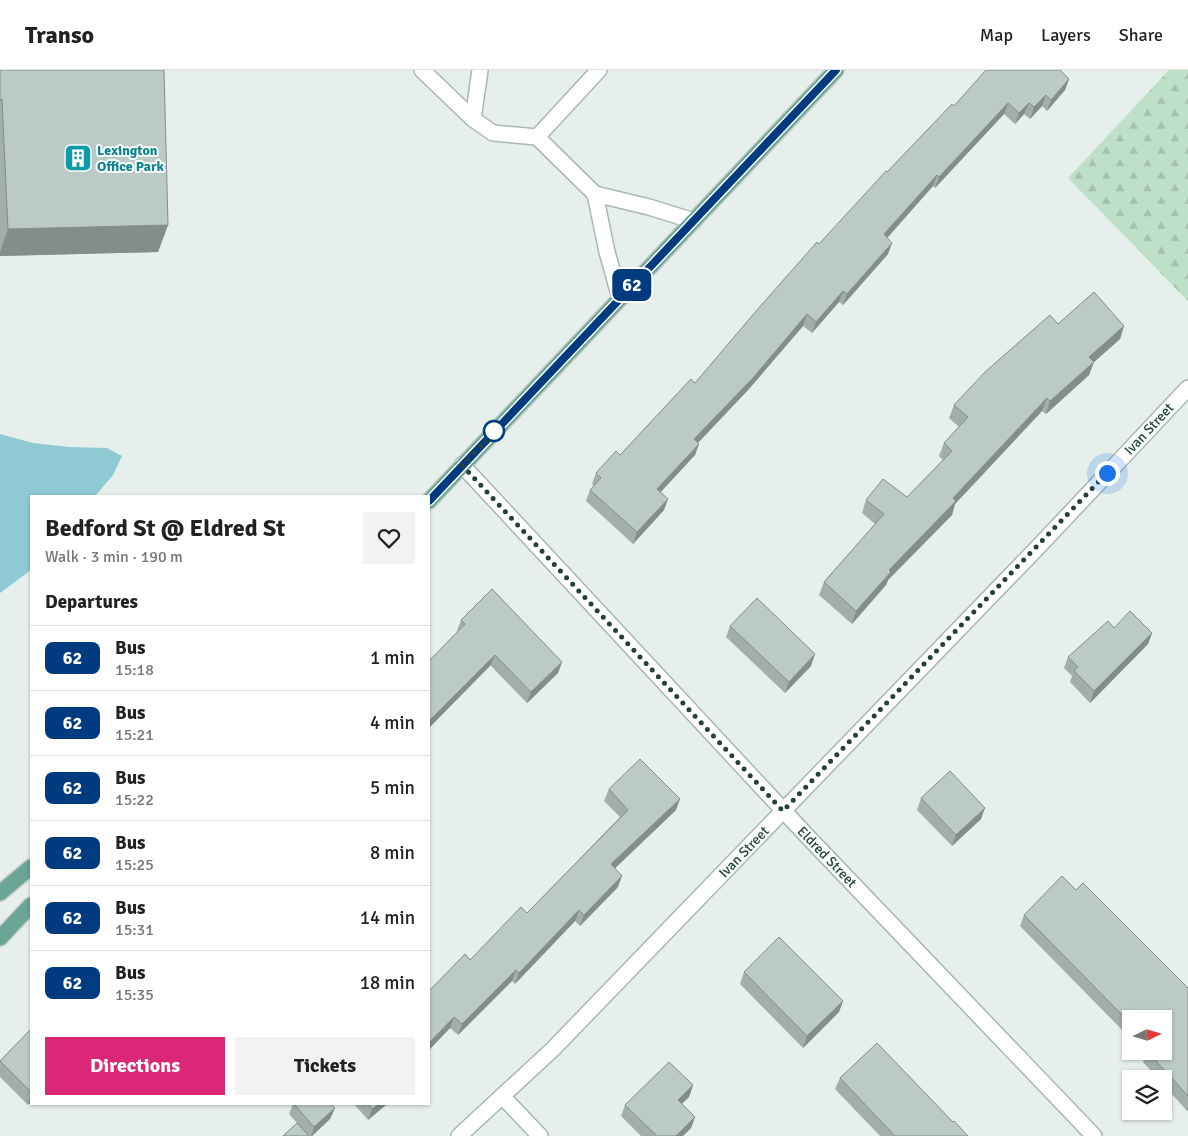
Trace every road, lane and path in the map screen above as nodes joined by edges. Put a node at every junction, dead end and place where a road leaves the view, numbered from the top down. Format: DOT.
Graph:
graph roads {
  1 [pos="422,70"];
  2 [pos="480,70"];
  3 [pos="599,70"];
  4 [pos="836,70"];
  5 [pos="473,119"];
  6 [pos="538,137"];
  7 [pos="595,194"];
  8 [pos="694,221"];
  9 [pos="620,298"];
  10 [pos="1188,388"];
  11 [pos="462,465"];
  12 [pos="430,500"];
  13 [pos="783,811"];
  14 [pos="30,868"];
  15 [pos="0,893"];
  16 [pos="30,906"];
  17 [pos="0,938"];
  18 [pos="502,1096"];
  19 [pos="459,1136"];
  20 [pos="540,1136"];
  21 [pos="1094,1136"];
  1 -- 5 [label="street"];
  2 -- 5 [label="street"];
  3 -- 6 [label="street"];
  4 -- 8 [label="main road"];
  5 -- 6 [label="street"];
  6 -- 7 [label="street"];
  7 -- 8 [label="street"];
  7 -- 9 [label="street"];
  8 -- 9 [label="main road"];
  9 -- 11 [label="main road"];
  10 -- 13 [label="street, Ivan Street"];
  11 -- 12 [label="main road"];
  11 -- 13 [label="street, Eldred Street"];
  13 -- 18 [label="street, Ivan Street"];
  13 -- 21 [label="street, Eldred Street"];
  14 -- 15 [label="main road"];
  16 -- 17 [label="main road"];
  18 -- 19 [label="street, Ivan Street"];
  18 -- 20 [label="street"];
}
